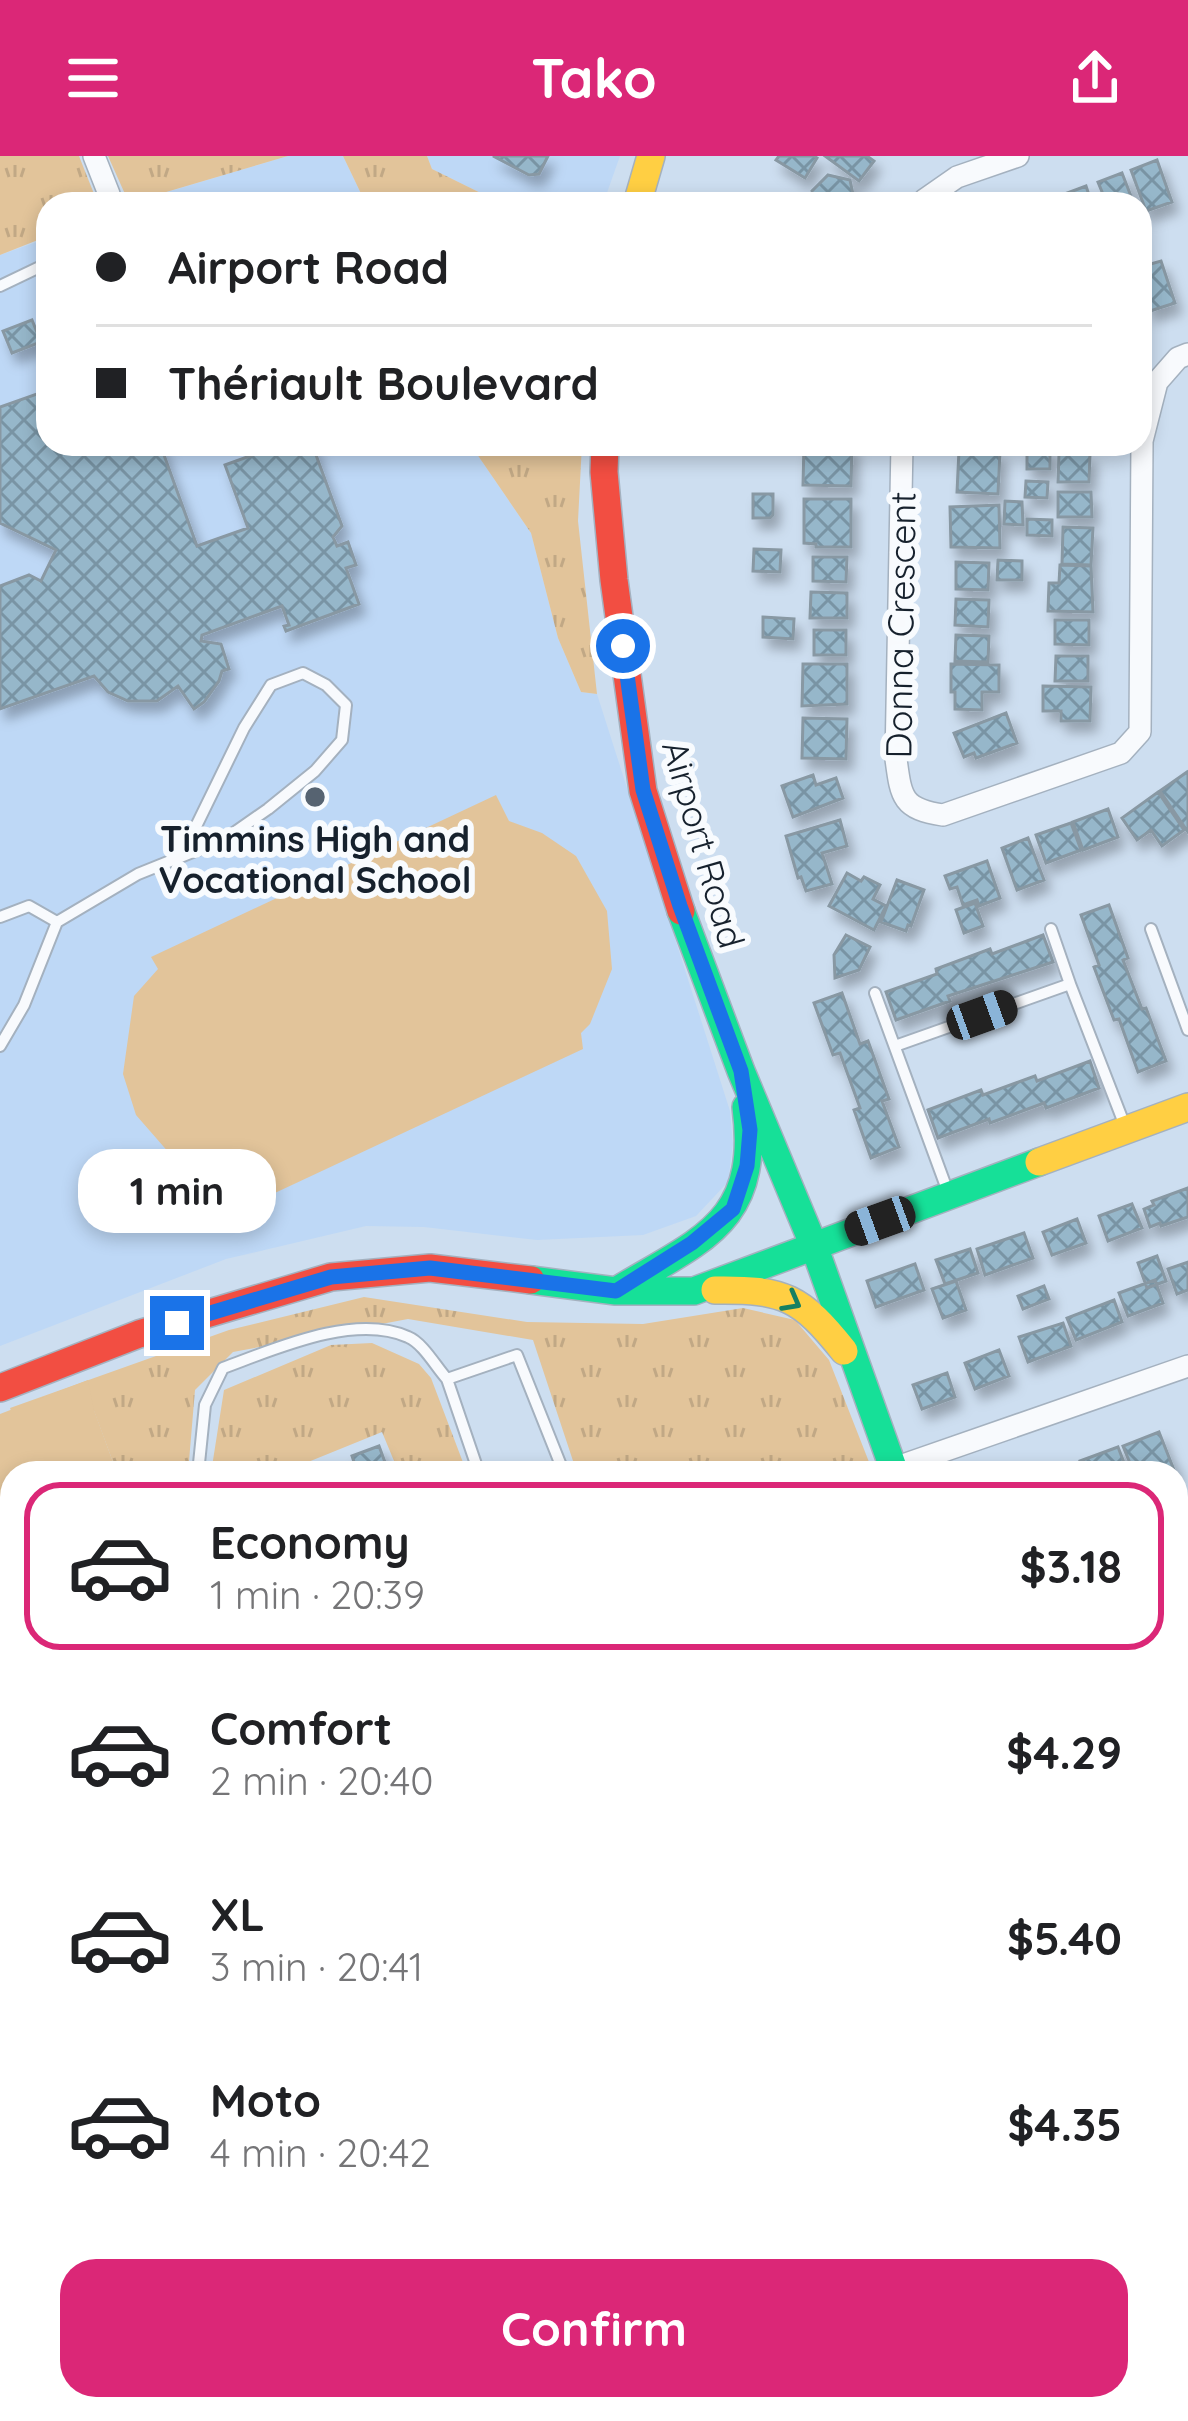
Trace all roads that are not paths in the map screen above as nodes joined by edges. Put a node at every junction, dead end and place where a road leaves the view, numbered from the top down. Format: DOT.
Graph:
graph roads {
  1 [pos="94,156"];
  2 [pos="651,156"];
  3 [pos="1018,156"];
  4 [pos="107,192"];
  5 [pos="640,192"];
  6 [pos="935,192"];
  7 [pos="36,269"];
  8 [pos="0,286"];
  9 [pos="1188,354"];
  10 [pos="1152,399"];
  11 [pos="605,456"];
  12 [pos="902,456"];
  13 [pos="1142,456"];
  14 [pos="183,854"];
  15 [pos="0,917"];
  16 [pos="57,922"];
  17 [pos="1051,929"];
  18 [pos="1151,929"];
  19 [pos="1070,984"];
  20 [pos="875,994"];
  21 [pos="1188,1030"];
  22 [pos="0,1046"];
  23 [pos="895,1046"];
  24 [pos="741,1071"];
  25 [pos="1188,1107"];
  26 [pos="1126,1130"];
  27 [pos="950,1196"];
  28 [pos="814,1246"];
  29 [pos="616,1291"];
  30 [pos="694,1291"];
  31 [pos="1188,1366"];
  32 [pos="862,1373"];
  33 [pos="447,1379"];
  34 [pos="0,1388"];
  35 [pos="199,1461"];
  36 [pos="475,1461"];
  37 [pos="559,1461"];
  38 [pos="887,1461"];
  39 [pos="918,1461"];
  1 -- 4 [label="street"];
  2 -- 5 [label="main road"];
  3 -- 6 [label="street"];
  7 -- 8 [label="lane"];
  9 -- 10 [label="street, Donna Crescent"];
  11 -- 24 [label="main road, Airport Road"];
  12 -- 13 [label="street, Donna Crescent"];
  14 -- 14 [label="lane"];
  14 -- 16 [label="lane"];
  15 -- 16 [label="lane"];
  16 -- 22 [label="lane"];
  17 -- 19 [label="lane"];
  18 -- 21 [label="lane"];
  19 -- 23 [label="lane"];
  19 -- 26 [label="lane"];
  20 -- 23 [label="lane"];
  23 -- 27 [label="lane"];
  24 -- 28 [label="main road, Airport Road"];
  24 -- 29 [label="main road"];
  25 -- 26 [label="main road"];
  26 -- 27 [label="main road"];
  27 -- 28 [label="main road"];
  28 -- 30 [label="main road"];
  28 -- 32 [label="main road, Airport Road"];
  29 -- 30 [label="main road"];
  29 -- 34 [label="main road"];
  30 -- 32 [label="main road, one-way"];
  31 -- 39 [label="street"];
  32 -- 38 [label="main road, Airport Road"];
  33 -- 35 [label="lane"];
  33 -- 36 [label="lane"];
  33 -- 37 [label="lane"];
}
